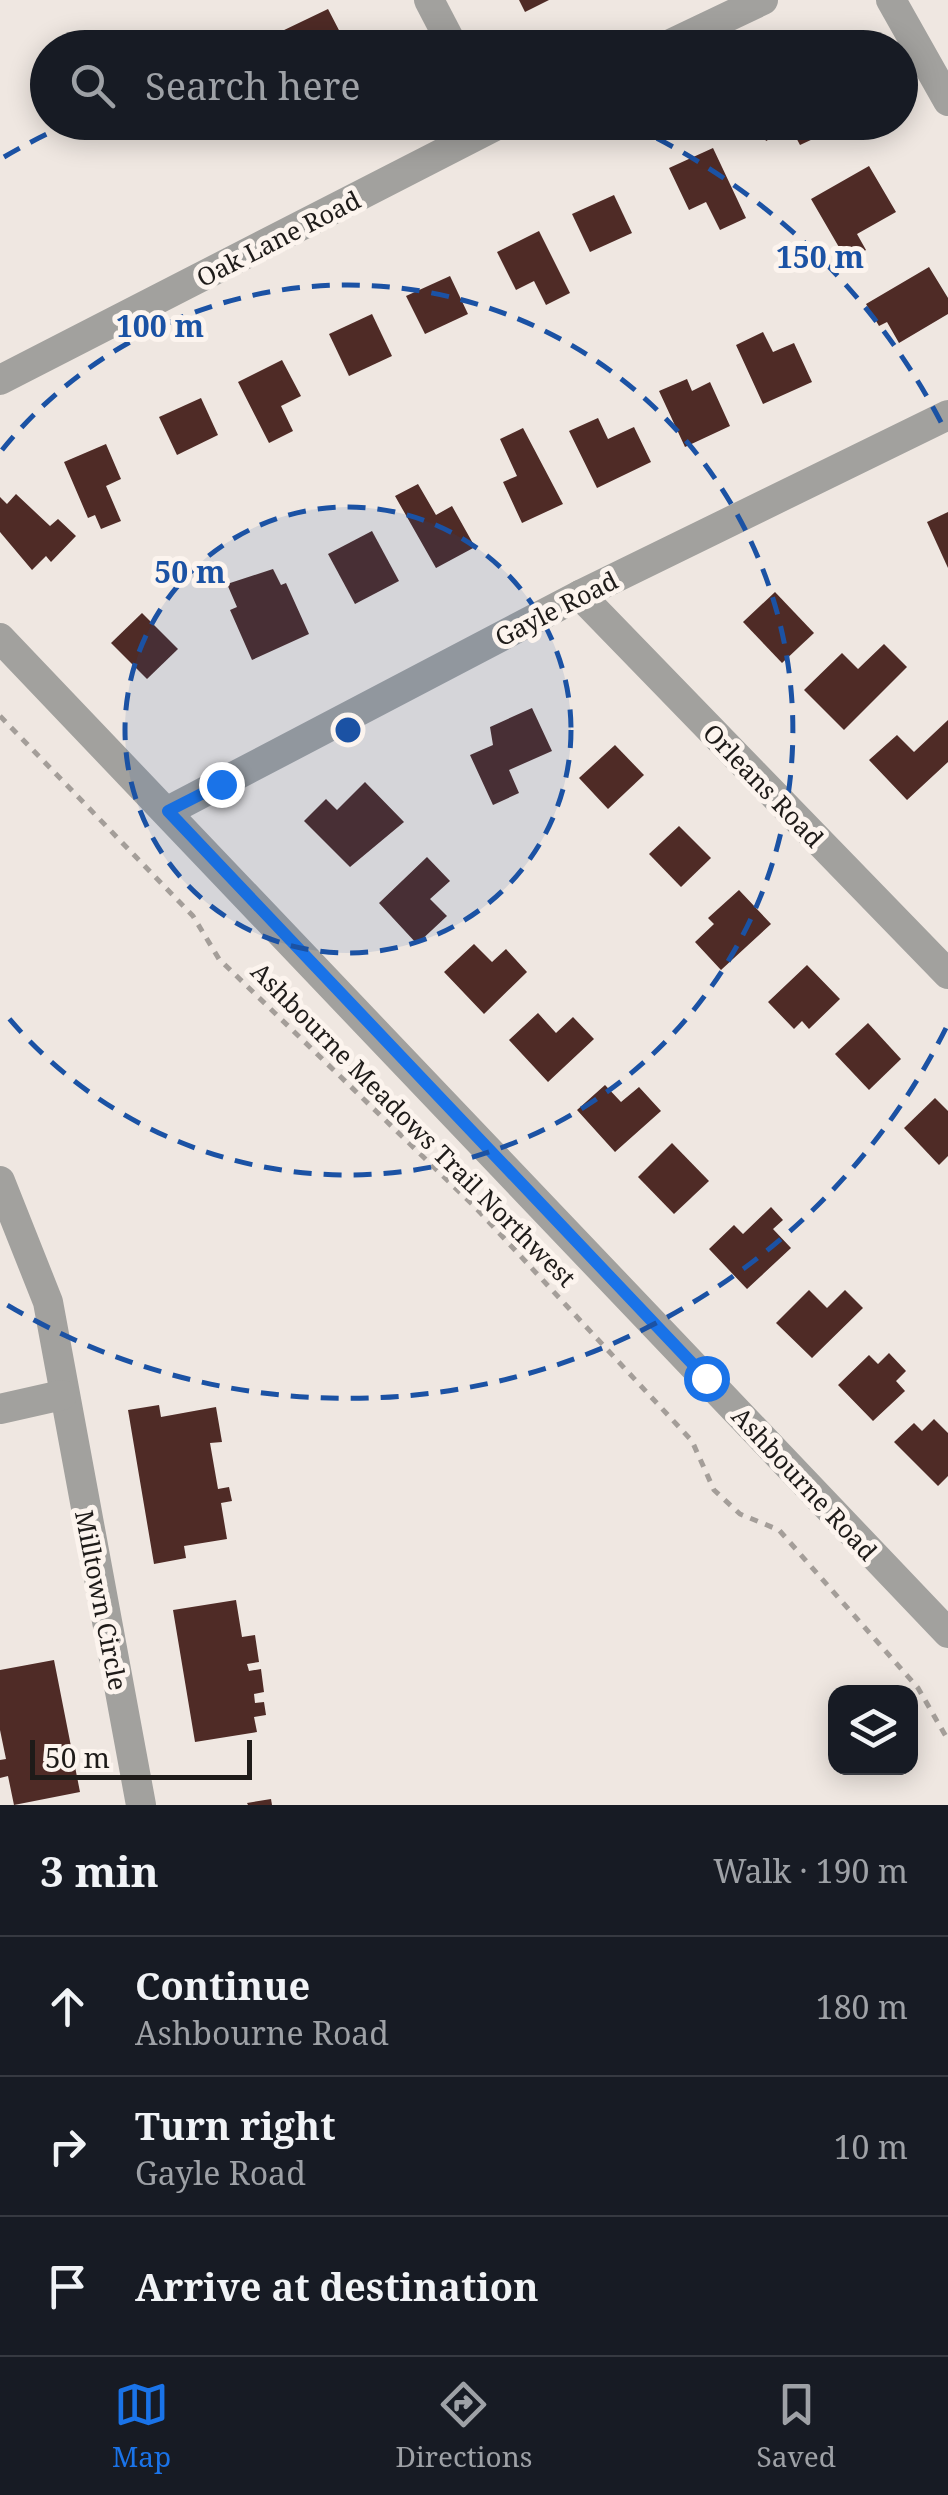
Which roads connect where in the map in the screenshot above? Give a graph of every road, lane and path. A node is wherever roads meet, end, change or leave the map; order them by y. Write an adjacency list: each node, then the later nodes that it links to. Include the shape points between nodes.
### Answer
1 (430, 0): 4 (street)
2 (762, 0): 5 (street)
3 (892, 0): 6 (street)
4 (445, 30)
5 (700, 30)
6 (909, 30)
7 (918, 47): 8 (street)
8 (948, 101)
9 (465, 140): 10 (street, Oak Lane Road)
10 (0, 380)
11 (948, 414): 12 (street, Gayle Road)
12 (580, 595): 15 (street, Gayle Road); 16 (street, Orleans Road)
13 (0, 638): 15 (street, Ashbourne Road)
14 (0, 716): 21 (path, Ashbourne Meadows Trail Northwest, via 193,916 219,959 475,1207 692,1441 714,1490 740,1514 779,1530 918,1688)
15 (168, 811): 20 (street, Ashbourne Road)
16 (948, 974)
17 (0, 1181): 18 (street, Milltown Circle, via 48,1302)
18 (62, 1395): 19 (street); 22 (street, Milltown Circle)
19 (0, 1410)
20 (948, 1634)
21 (948, 1740)
22 (141, 1805)

